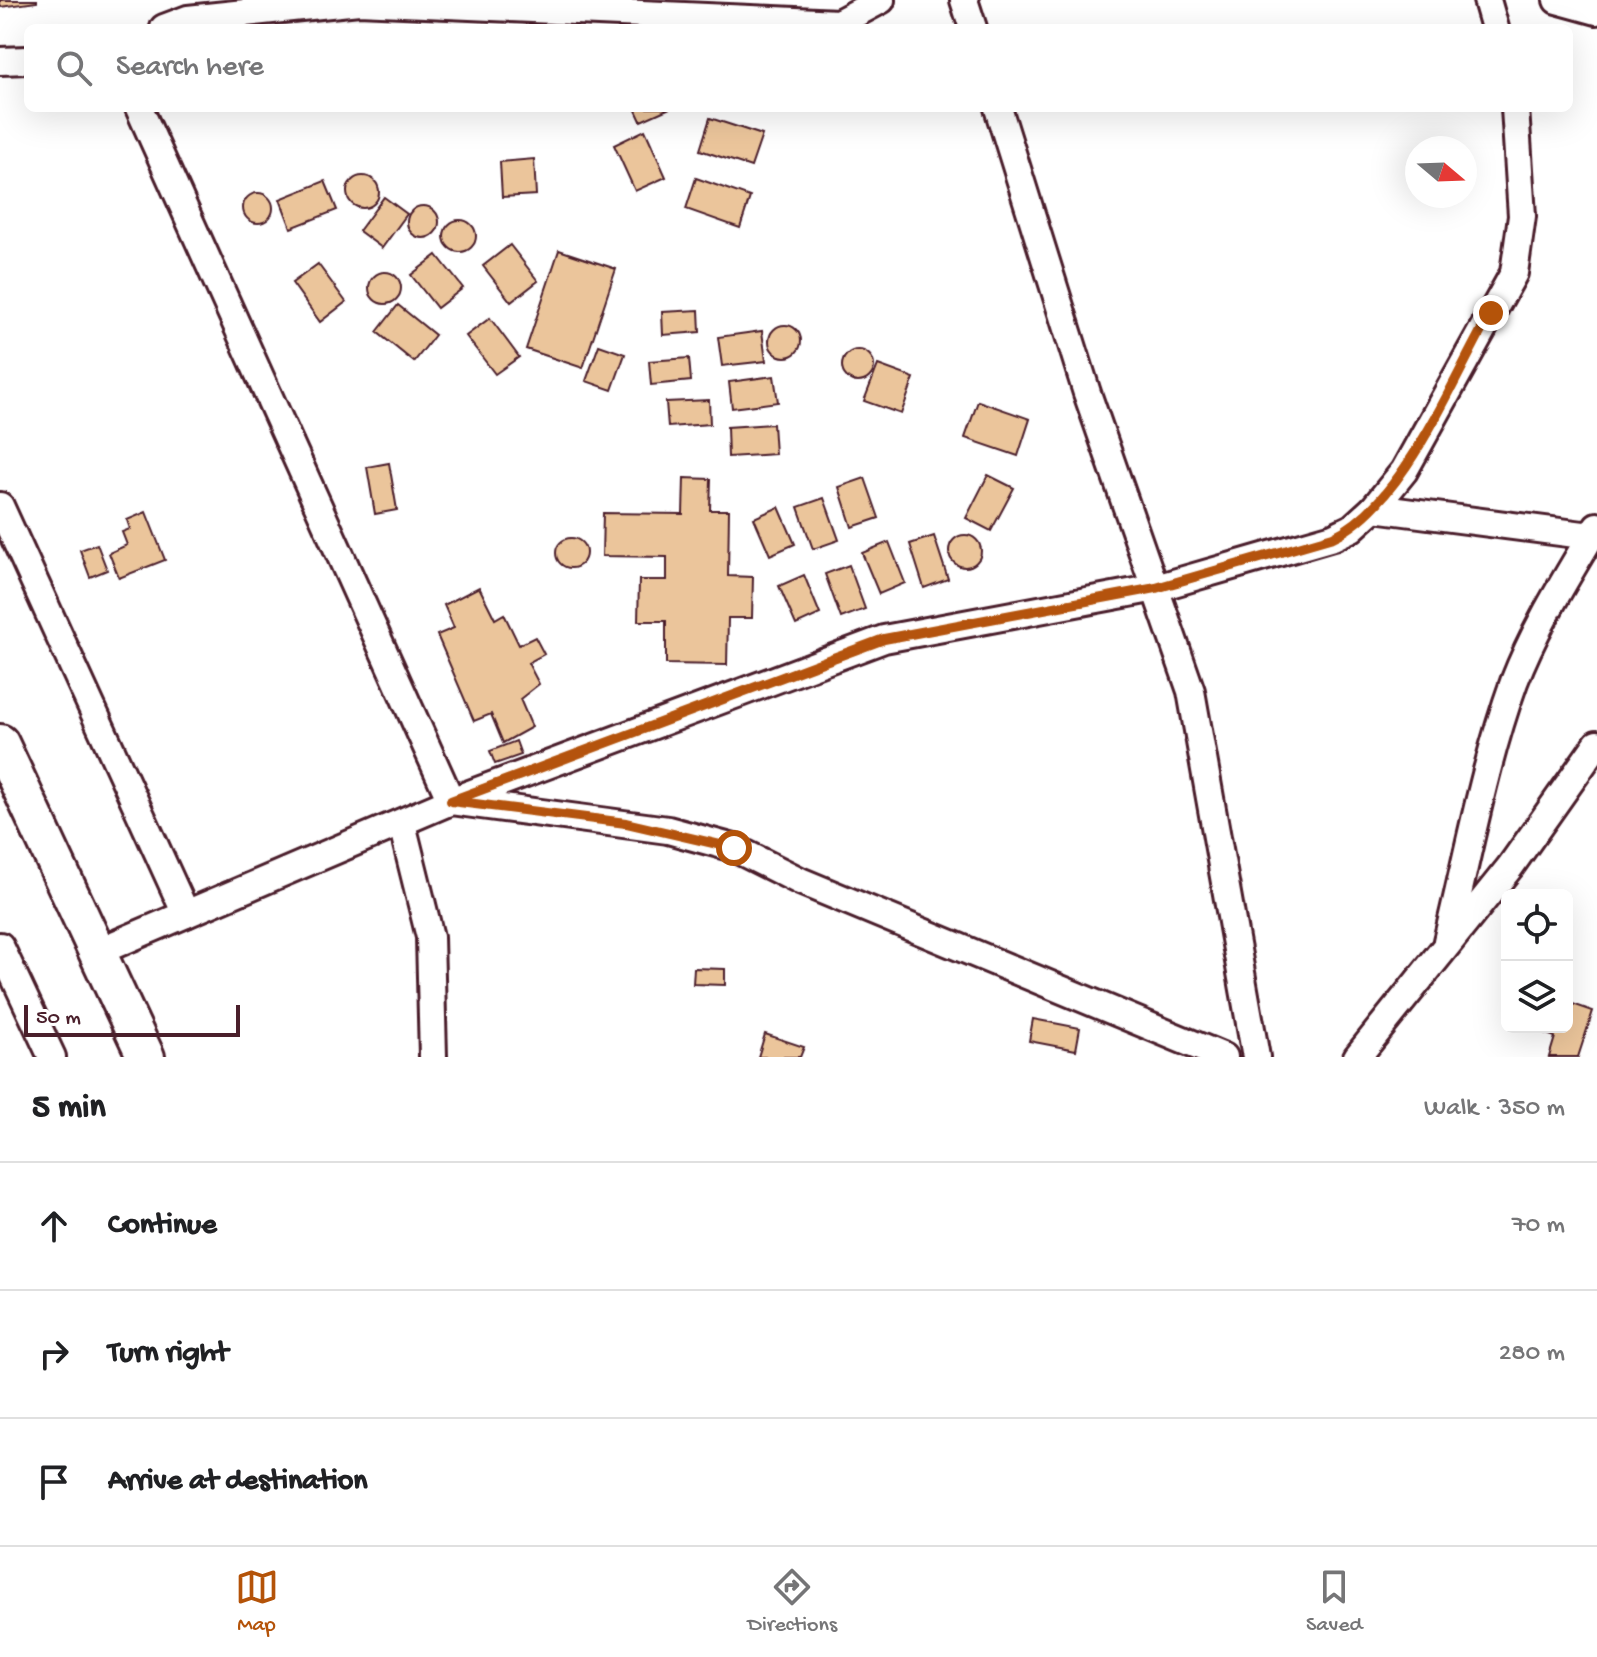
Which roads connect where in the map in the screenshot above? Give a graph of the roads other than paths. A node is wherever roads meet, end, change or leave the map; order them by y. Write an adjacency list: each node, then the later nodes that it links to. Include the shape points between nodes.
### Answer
1 (881, 0): 6 (street)
2 (964, 0): 8 (street)
3 (1487, 0): 9 (street)
4 (1557, 0): 5 (street)
5 (1597, 11)
6 (839, 12): 7 (street, via 359,1)
7 (180, 16)
8 (972, 24)
9 (1494, 24)
10 (24, 60): 11 (street)
11 (0, 61)
12 (141, 112): 21 (street)
13 (999, 112): 18 (street, via 1087,393)
14 (1515, 112): 16 (street, via 1522,216 1514,273 1404,471)
15 (0, 506): 23 (street)
16 (1374, 508): 17 (street); 18 (street, via 1333,537)
17 (1594, 531): 24 (street, via 1552,601 1499,725)
18 (1156, 588): 21 (street, via 884,639); 31 (street, via 1191,691)
19 (0, 743): 25 (main road)
20 (1597, 744): 24 (street, via 1510,867)
21 (451, 801): 22 (street); 30 (street, via 654,827 734,848 800,881)
22 (402, 824): 23 (street); 29 (street, via 430,937)
23 (186, 914): 25 (street)
24 (1447, 941): 32 (street)
25 (97, 952): 28 (main road)
26 (3, 966): 27 (street)
27 (52, 1057)
28 (146, 1057)
29 (433, 1057)
30 (1224, 1057)
31 (1256, 1057)
32 (1357, 1057)

